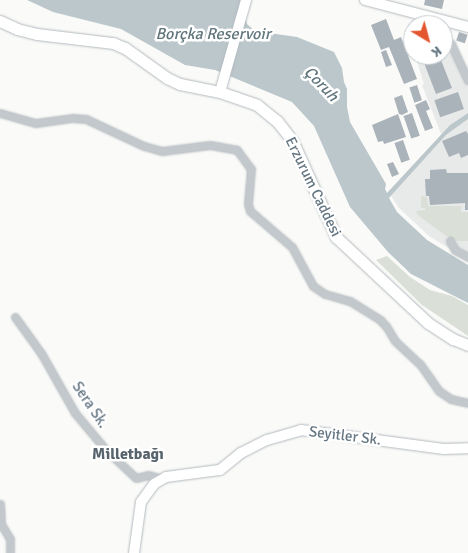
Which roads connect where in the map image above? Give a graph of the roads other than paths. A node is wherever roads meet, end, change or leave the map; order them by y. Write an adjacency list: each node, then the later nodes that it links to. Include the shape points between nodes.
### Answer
1 (246, 0): 9 (street)
2 (365, 0): 3 (street)
3 (410, 15)
4 (0, 21): 9 (main road, Erzurum Caddesi, via 37,34 113,43 173,81)
5 (453, 25): 6 (street)
6 (468, 27)
7 (453, 48): 8 (street)
8 (468, 80)
9 (220, 92): 14 (main road, Erzurum Caddesi, via 248,100 277,121 297,148 336,237 428,323)
10 (0, 113): 15 (street, via 36,123 86,119 162,151 210,145 237,150 251,169 250,211 292,247 313,286 325,294 350,301 380,320 443,394)
11 (450, 241): 12 (street, via 455,250)
12 (468, 257)
13 (15, 318): 17 (street, Sera Sk., via 41,353 75,413 105,449 136,478 148,475)
14 (468, 345)
15 (468, 404)
16 (468, 448): 17 (street, Seyitler Sk., via 444,449 301,430 267,440 241,453 220,470)
17 (163, 479): 20 (street, via 147,491 141,502)
18 (0, 504): 19 (street, via 1,524 10,539)
19 (10, 553)
20 (134, 553)

